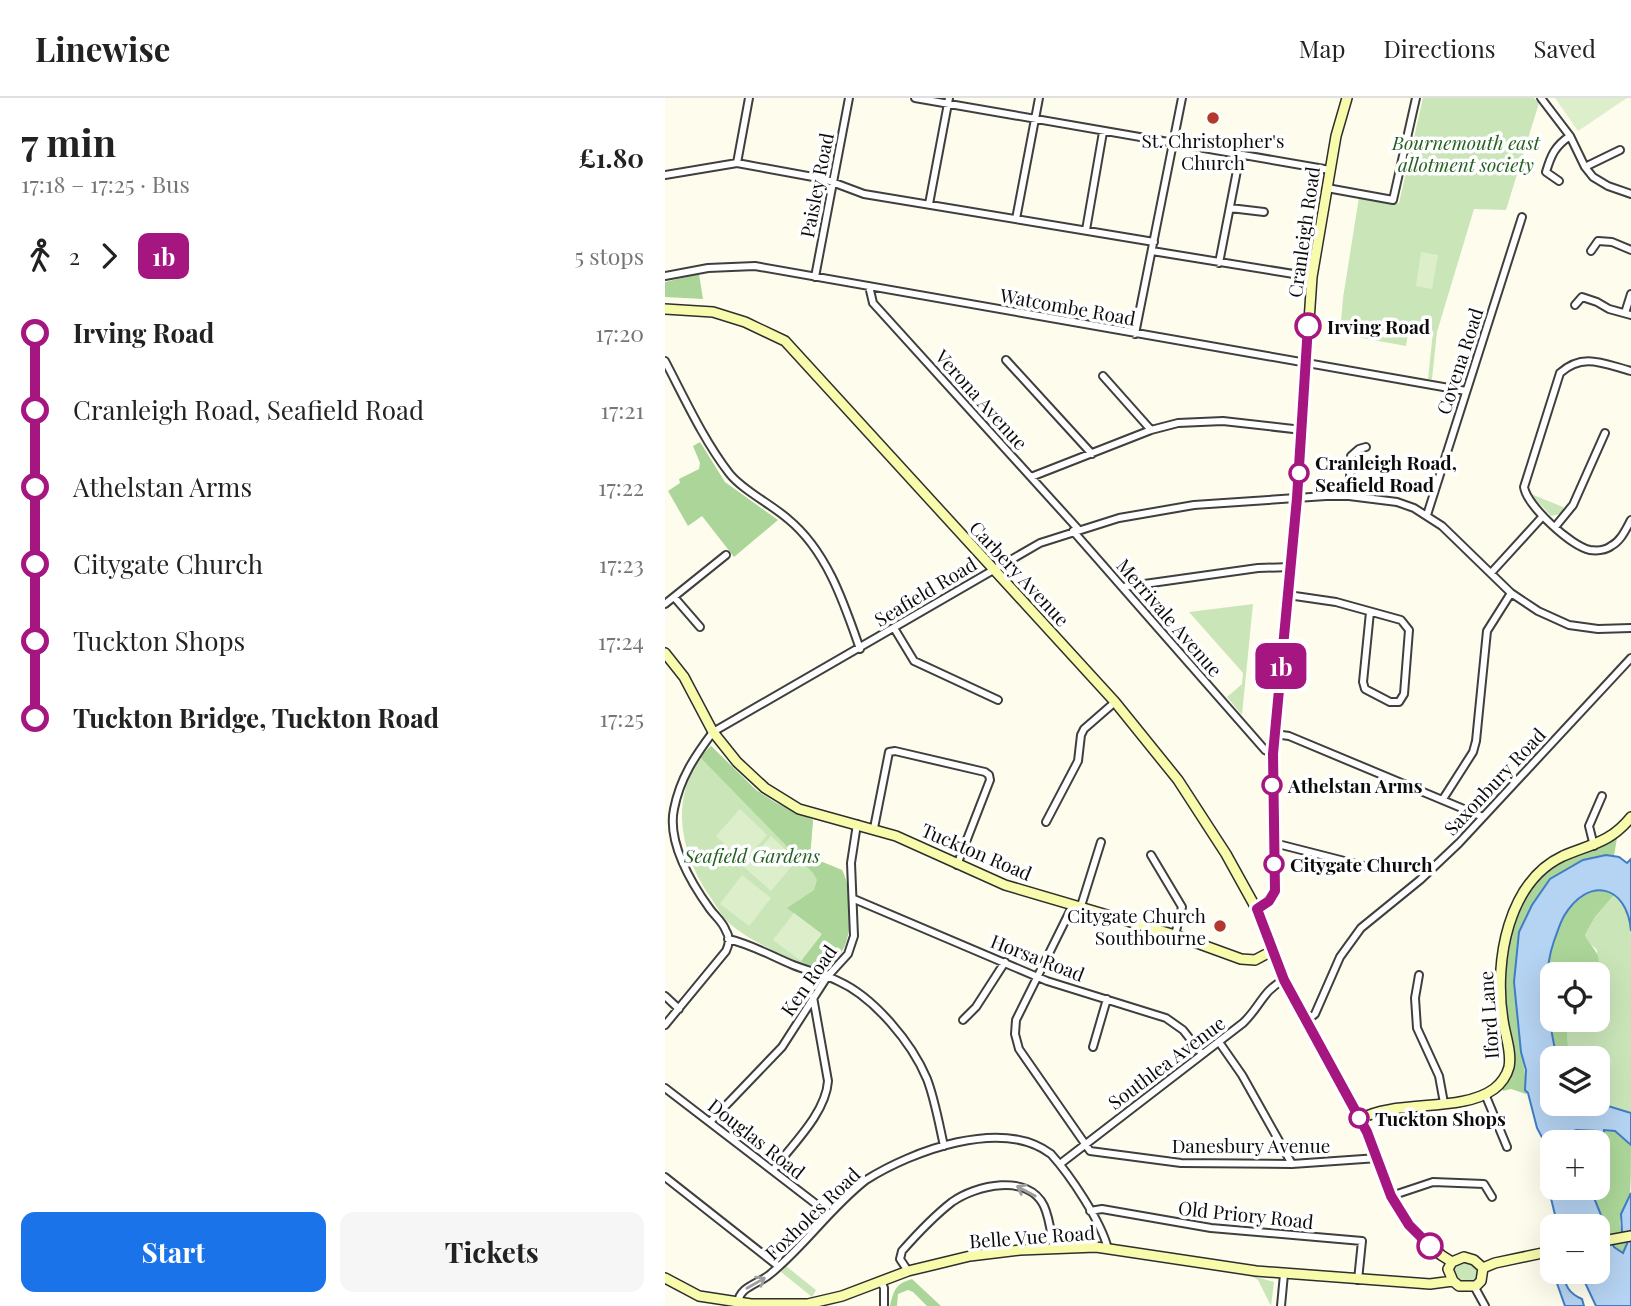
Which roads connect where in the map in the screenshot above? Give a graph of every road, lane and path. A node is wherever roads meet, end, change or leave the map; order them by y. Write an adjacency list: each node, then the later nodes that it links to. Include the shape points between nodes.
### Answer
1 (749, 98): 16 (street)
2 (849, 98): 20 (street, Paisley Road)
3 (915, 98): 9 (street)
4 (1039, 98): 10 (street)
5 (1182, 98): 13 (street)
6 (1347, 98): 18 (street, Cranleigh Road)
7 (1416, 98): 22 (street, via 1393,200)
8 (1541, 98): 12 (street)
9 (948, 101): 10 (street); 24 (street)
10 (1035, 120): 11 (street); 28 (street)
11 (1103, 132): 13 (street); 29 (street)
12 (1570, 136): 17 (street); 21 (street, via 1551,153 1544,175)
13 (1172, 144): 15 (street); 30 (street)
14 (1620, 150): 17 (street)
15 (1240, 155): 18 (street); 25 (street)
16 (737, 163): 19 (street); 20 (street)
17 (1585, 167): 23 (street, via 1608,186)
18 (1330, 170): 22 (street, Cranleigh Road)
19 (665, 175)
20 (833, 181): 24 (street, via 864,194); 36 (street, Paisley Road)
21 (1559, 181)
22 (1327, 188): 37 (street, Cranleigh Road)
23 (1631, 194)
24 (929, 204): 28 (street)
25 (1230, 208): 26 (street); 34 (street)
26 (1264, 212)
27 (1521, 217): 49 (street, Covena Road)
28 (1016, 219): 29 (street)
29 (1086, 230): 30 (street)
30 (1154, 242): 32 (street)
31 (1631, 250): 33 (street, via 1597,237)
32 (1152, 251): 34 (street); 43 (street)
33 (1591, 251)
34 (1219, 262): 37 (street)
35 (665, 276): 36 (street, Watcombe Road, via 735,265)
36 (815, 277): 38 (street, Watcombe Road)
37 (1312, 277): 46 (street, Cranleigh Road)
38 (869, 286): 43 (street, Watcombe Road); 55 (street, Verona Avenue, via 873,303)
39 (1631, 295): 42 (street)
40 (1575, 305): 42 (street, via 1579,295)
41 (665, 309): 65 (street, Carbery Avenue, via 713,312 785,341)
42 (1628, 314)
43 (1135, 334): 46 (street, Watcombe Road)
44 (1006, 360): 54 (street)
45 (665, 361): 76 (street, via 730,475 805,533 836,587)
46 (1306, 362): 49 (street, Watcombe Road); 51 (street, Cranleigh Road)
47 (1631, 371): 59 (street, via 1583,360 1560,373 1524,487 1528,500)
48 (1103, 376): 50 (street)
49 (1466, 391): 58 (street, Covena Road)
50 (1151, 430): 51 (street, via 1201,420); 54 (street)
51 (1302, 430): 57 (street, Cranleigh Road)
52 (1605, 432): 61 (street, via 1573,505)
53 (1366, 447): 56 (street, via 1351,456)
54 (1092, 454): 55 (street)
55 (1031, 477): 62 (street, Verona Avenue)
56 (1349, 496): 57 (street, Seafield Road); 58 (street, Seafield Road, via 1397,502)
57 (1297, 498): 62 (street, Seafield Road, via 1194,505); 64 (street, Cranleigh Road)
58 (1427, 515): 66 (street, Seafield Road)
59 (1543, 516): 61 (street); 66 (street)
60 (1631, 520): 61 (street, via 1618,541 1602,550 1578,545)
61 (1555, 527)
62 (1076, 530): 65 (street, Seafield Road); 67 (street, Merrivale Avenue)
63 (726, 555): 70 (street)
64 (1291, 566): 67 (street); 69 (street, Cranleigh Road)
65 (992, 569): 74 (street, Seafield Road); 80 (street, Carbery Avenue)
66 (1491, 573): 68 (street, Seafield Road)
67 (1123, 587): 83 (street, Merrivale Avenue)
68 (1511, 593): 75 (street, Seafield Road, via 1569,625); 85 (street, via 1487,631 1473,752)
69 (1288, 595): 72 (street); 82 (street, Cranleigh Road)
70 (674, 597): 71 (street); 73 (street)
71 (665, 604)
72 (1370, 612): 72 (street, via 1401,620 1409,630 1404,694 1399,702 1365,689)
73 (700, 627)
74 (894, 628): 76 (street, Seafield Road); 79 (street, via 913,661)
75 (1631, 628)
76 (860, 649): 81 (street, Seafield Road)
77 (666, 657): 81 (street, Tuckton Road, via 684,677)
78 (1631, 658): 86 (street, Saxonbury Road)
79 (998, 700)
80 (1115, 702): 88 (street, via 1081,734 1078,761); 99 (street, Carbery Avenue, via 1189,796)
81 (713, 732): 89 (street, Tuckton Road, via 737,762 781,799 815,814); 101 (street, Seafield Road, via 691,761 673,812 684,866)
82 (1275, 734): 83 (street, Cranleigh Road); 85 (street)
83 (1273, 754): 92 (street, Cranleigh Road)
84 (1602, 796): 93 (street, via 1590,826)
85 (1443, 799): 86 (street)
86 (1483, 817): 113 (street, Saxonbury Road, via 1422,878 1361,928 1340,957 1315,1014)
87 (1631, 817): 93 (street, Iford Lane, via 1610,838)
88 (1046, 822)
89 (857, 824): 90 (street, Tuckton Road); 97 (street, Ken Road, via 851,863)
90 (874, 828): 95 (street, Tuckton Road); 95 (street, via 890,752 985,772 990,780)
91 (1101, 842): 98 (street)
92 (1274, 843): 96 (street); 99 (street, Cranleigh Road, via 1275,891)
93 (1594, 846): 119 (street, Iford Lane, via 1543,868 1516,906 1504,946 1501,978 1510,1066 1496,1088)
94 (1151, 855): 100 (street, via 1182,906)
95 (957, 864): 98 (street, Tuckton Road, via 1005,885)
96 (1364, 866)
97 (854, 899): 103 (street, Horsa Road); 105 (street, Ken Road, via 854,936 848,954)
98 (1077, 905): 100 (street, Tuckton Road); 106 (street)
99 (1257, 909): 102 (street, Carbery Avenue)
100 (1175, 935): 102 (street, Tuckton Road, via 1247,961)
101 (728, 939): 105 (street); 111 (street, via 726,951)
102 (1272, 951): 107 (street)
103 (1005, 962): 106 (street, Horsa Road); 112 (street, via 977,1007)
104 (1419, 975): 120 (street, via 1417,1028 1439,1076)
105 (827, 977): 109 (street, Ken Road); 124 (street, via 866,1000 907,1044 931,1091)
106 (1038, 977): 110 (street, Horsa Road); 123 (street, via 1016,1020 1016,1041)
107 (1284, 980): 113 (street); 115 (street, Southlea Avenue, via 1270,987 1258,1008)
108 (665, 996): 111 (street)
109 (813, 997): 122 (street, Ken Road, via 782,1047); 129 (street, via 827,1093)
110 (1107, 999): 116 (street); 117 (street, Horsa Road, via 1175,1023)
111 (679, 1009): 114 (street)
112 (963, 1020)
113 (1305, 1022): 121 (street)
114 (665, 1025)
115 (1219, 1042): 117 (street, Southlea Avenue); 128 (street, via 1243,1074)
116 (1093, 1048)
117 (1202, 1054): 123 (street, Southlea Avenue)
118 (665, 1088): 122 (street, Douglas Road)
119 (1485, 1094): 120 (street); 125 (street)
120 (1444, 1103): 121 (street)
121 (1360, 1119): 126 (street)
122 (710, 1122): 129 (street, Douglas Road)
123 (1085, 1144): 127 (street, Southlea Avenue); 128 (street, Danesbury Avenue, via 1090,1151 1181,1163)
124 (944, 1146): 127 (street, Foxholes Road, via 981,1138 1019,1138 1041,1147); 134 (street, Foxholes Road, via 875,1174)
125 (1507, 1147)
126 (1379, 1158): 128 (street, Danesbury Avenue); 131 (street)
127 (1060, 1164): 133 (street, Foxholes Road)
128 (1292, 1164)
129 (773, 1170): 134 (street, Douglas Road)
130 (665, 1177): 141 (street)
131 (1391, 1196): 132 (street, via 1433,1182 1484,1184); 140 (street, via 1417,1235)
132 (1492, 1197)
133 (1090, 1211): 137 (street, Foxholes Road); 145 (street, Old Priory Road, via 1102,1209 1211,1228 1362,1241)
134 (829, 1214): 141 (street, Foxholes Road)
135 (1631, 1236): 136 (street)
136 (1610, 1240)
137 (1108, 1248): 138 (street, Belle Vue Road); 144 (street, Belle Vue Road)
138 (1053, 1249): 143 (street, Belle Vue Road, via 970,1256); 143 (street, one-way to 143, via 1040,1200 1019,1186 996,1186 965,1194 946,1208 902,1251 900,1259)
139 (1540, 1254): 142 (street)
140 (1452, 1262): 142 (street, via 1464,1257); 147 (street, via 1448,1269)
141 (778, 1266): 151 (street, Foxholes Road, one-way to 141, via 744,1290)
142 (1483, 1268): 149 (street, via 1481,1281)
143 (908, 1271): 146 (street, Belle Vue Road)
144 (1284, 1274): 145 (street, Belle Vue Road); 153 (street)
145 (1358, 1280): 147 (street, Belle Vue Road)
146 (881, 1281): 151 (street, Belle Vue Road, via 808,1304); 152 (street)
147 (1453, 1281): 149 (street)
148 (668, 1283): 150 (street, Belle Vue Road)
149 (1474, 1286): 154 (street)
150 (699, 1301): 151 (street, Belle Vue Road)
151 (738, 1303)
152 (884, 1306)
153 (1281, 1306)
154 (1485, 1306)

